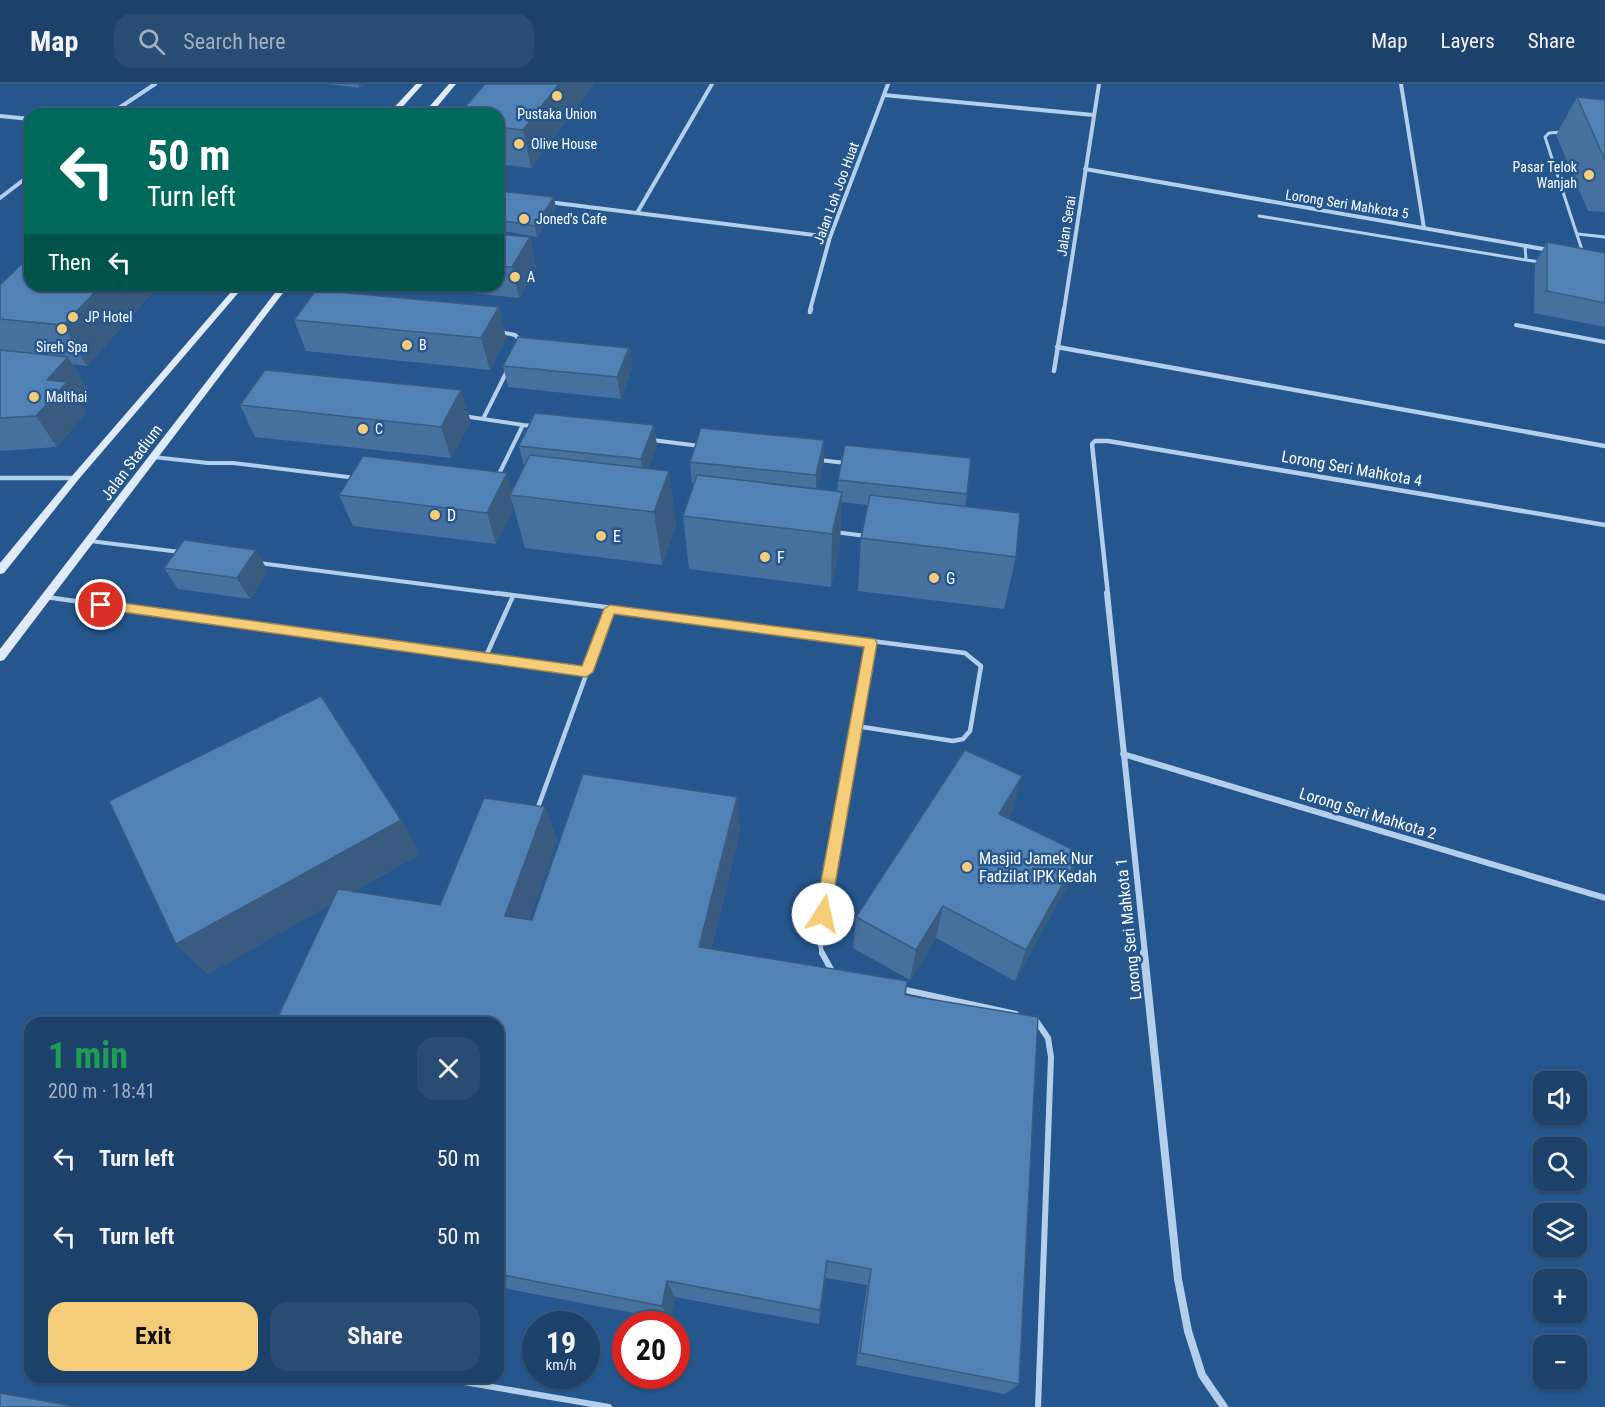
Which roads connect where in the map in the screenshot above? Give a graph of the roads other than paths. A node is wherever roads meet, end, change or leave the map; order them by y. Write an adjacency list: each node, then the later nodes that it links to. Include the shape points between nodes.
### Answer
1 (155, 84): 9 (street)
2 (420, 84): 10 (main road)
3 (453, 84): 11 (main road)
4 (712, 84): 20 (street)
5 (888, 84): 8 (street, Jalan Loh Joo Huat)
6 (1099, 84): 12 (street, Jalan Serai)
7 (1401, 84): 22 (street)
8 (884, 95): 12 (street); 24 (street, Jalan Loh Joo Huat)
9 (119, 108)
10 (398, 108)
11 (432, 108)
12 (1093, 115): 16 (street, Jalan Serai)
13 (0, 116): 14 (street)
14 (24, 118)
15 (1571, 133): 23 (lane, via 1553,132 1545,137)
16 (1086, 170): 22 (street, Lorong Seri Mahkota 5); 39 (street, Jalan Serai)
17 (24, 180): 18 (street)
18 (0, 198)
19 (544, 202): 20 (street)
20 (637, 213): 24 (street)
21 (1259, 216): 30 (lane)
22 (1424, 228): 26 (street, Lorong Seri Mahkota 5)
23 (1578, 234): 25 (lane); 29 (lane)
24 (830, 237): 34 (street, Jalan Loh Joo Huat)
25 (1605, 237)
26 (1525, 246): 27 (street, Lorong Seri Mahkota 5); 30 (lane)
27 (1560, 252)
28 (1572, 254): 29 (street)
29 (1583, 256)
30 (1526, 260): 31 (lane)
31 (1549, 264)
32 (236, 291): 54 (main road, Jalan Stadium)
33 (280, 291): 50 (main road, Jalan Stadium)
34 (810, 312)
35 (1516, 326): 37 (lane)
36 (498, 332): 38 (lane, via 519,337)
37 (1605, 342)
38 (520, 345)
39 (1057, 347): 41 (street, Jalan Serai); 49 (street)
40 (510, 366): 43 (lane)
41 (1054, 371)
42 (459, 416): 43 (lane)
43 (483, 419): 44 (lane)
44 (523, 425): 45 (lane); 56 (lane)
45 (535, 426)
46 (642, 439): 48 (lane)
47 (1095, 441): 57 (street, Lorong Seri Mahkota 4); 72 (street, Lorong Seri Mahkota 1, via 1091,448)
48 (701, 446)
49 (1605, 447)
50 (153, 457): 55 (lane); 60 (main road, Jalan Stadium)
51 (808, 458): 52 (lane)
52 (855, 464)
53 (0, 478): 54 (street)
54 (75, 478): 63 (main road, Jalan Stadium)
55 (361, 478)
56 (494, 484)
57 (1605, 525)
58 (832, 532): 59 (lane)
59 (867, 536)
60 (90, 540): 61 (lane); 65 (main road, Jalan Stadium)
61 (183, 553)
62 (254, 562): 64 (lane)
63 (0, 570)
64 (513, 596): 66 (lane); 68 (lane)
65 (45, 597): 68 (lane); 69 (main road, Jalan Stadium)
66 (610, 609): 67 (lane); 70 (lane)
67 (871, 643): 71 (lane); 71 (lane, via 965,653 975,658 981,666 970,731 963,739 953,741)
68 (486, 656): 70 (lane)
69 (0, 657)
70 (586, 672): 73 (lane)
71 (856, 726): 75 (lane, via 819,937 823,957 831,970)
72 (1123, 754): 74 (street, Lorong Seri Mahkota 2); 80 (street, Lorong Seri Mahkota 1, via 1178,1279 1202,1375)
73 (534, 816)
74 (1605, 898)
75 (840, 974)
76 (895, 988): 79 (lane, via 1035,1018 1048,1038 1051,1057)
77 (470, 1383): 78 (lane)
78 (609, 1407)
79 (1038, 1407)
80 (1224, 1407)

